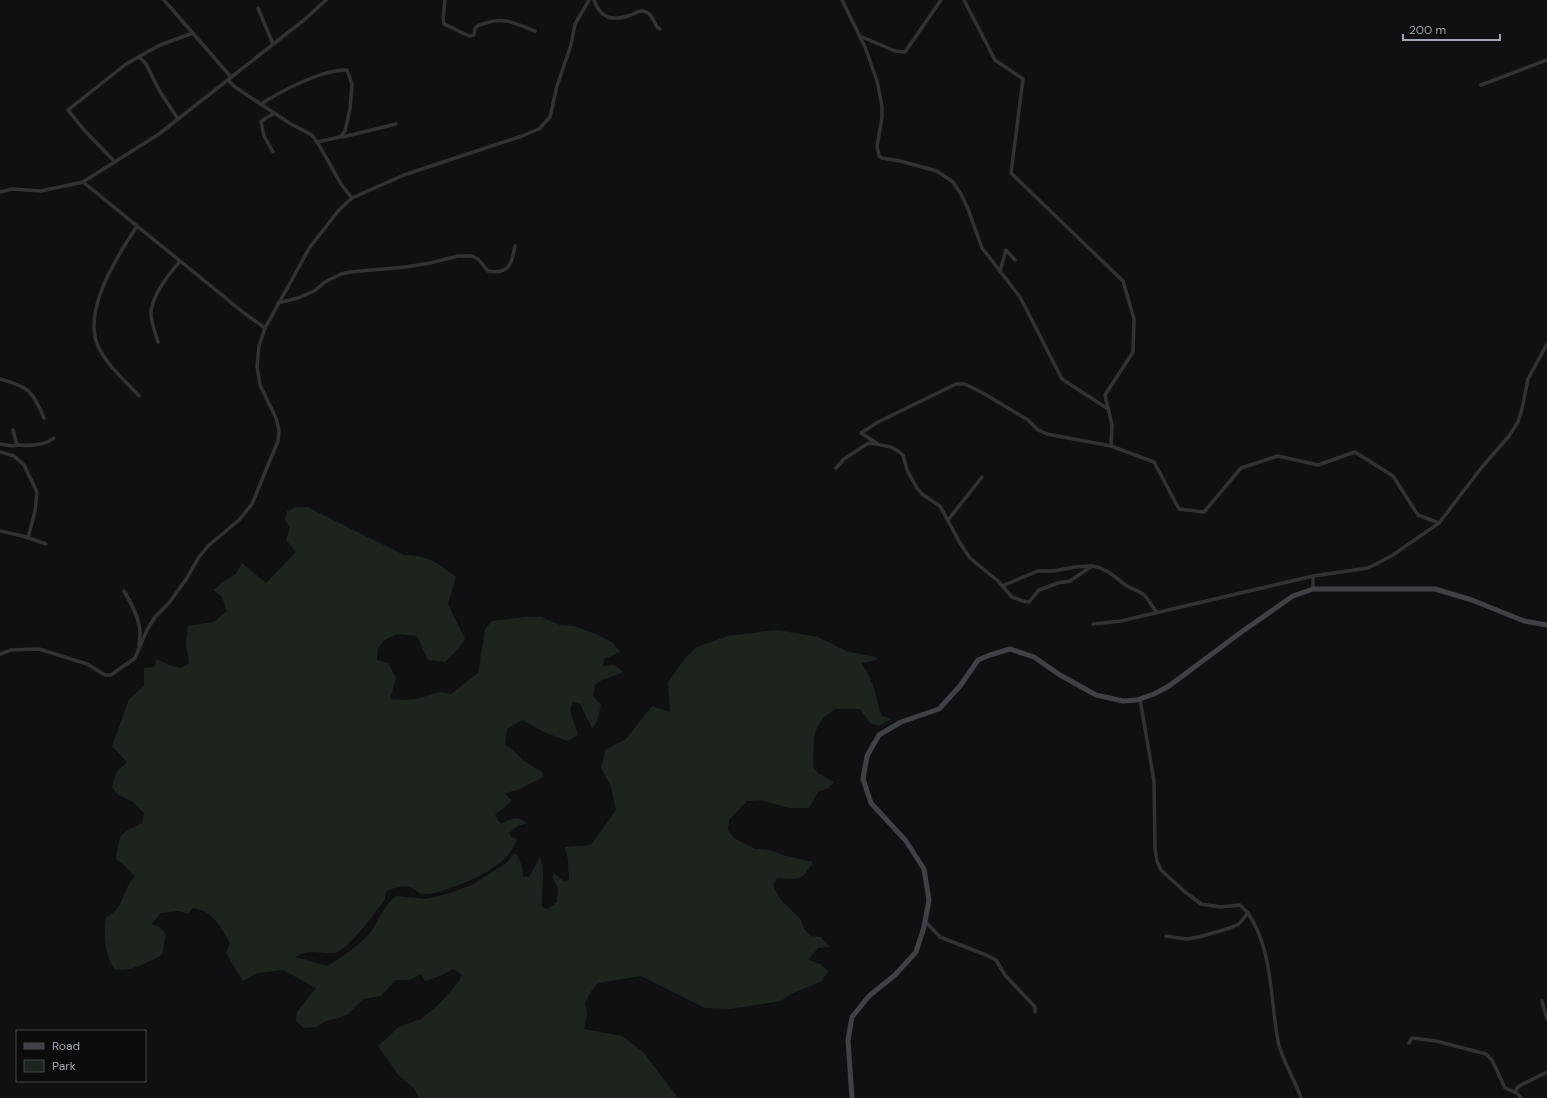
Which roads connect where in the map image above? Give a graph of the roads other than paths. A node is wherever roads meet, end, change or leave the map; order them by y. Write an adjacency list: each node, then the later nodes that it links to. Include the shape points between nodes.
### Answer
1 (164, 0): 12 (street)
2 (326, 0): 14 (street)
3 (445, 0): 11 (street, via 444,24 469,36 474,36 478,24 499,19)
4 (589, 0): 29 (street, via 575,24 550,117 539,129 404,175)
5 (594, 0): 10 (street, via 598,11 605,17 612,19 646,11)
6 (842, 0): 13 (street)
7 (940, 0): 13 (street, via 905,52 895,51)
8 (964, 0): 41 (street, via 995,60 1023,79 1011,173 1123,281 1134,319 1133,352 1105,395)
9 (258, 8): 14 (street)
10 (660, 29)
11 (535, 32)
12 (193, 33): 15 (street, via 160,45); 17 (street)
13 (860, 36): 34 (street, via 872,66 882,106 877,146 879,156 937,171 953,182 964,202 982,248)
14 (274, 44): 17 (street)
15 (139, 57): 21 (street, via 146,64); 26 (street, via 126,64 68,110)
16 (1547, 60): 18 (street)
17 (229, 78): 19 (street, via 235,87); 21 (street)
18 (1481, 85)
19 (261, 104): 20 (street); 23 (street, via 321,75 347,70 352,81 352,95 346,126)
20 (275, 113): 24 (street, via 312,135); 25 (street, via 261,122 264,136)
21 (178, 119): 26 (street)
22 (396, 124): 23 (street)
23 (340, 137): 24 (street)
24 (318, 142): 29 (street, via 341,184)
25 (273, 152)
26 (115, 162): 27 (street)
27 (83, 182): 28 (street, via 41,192 12,189); 30 (street)
28 (0, 192)
29 (352, 198): 35 (street, via 339,210 310,247)
30 (138, 226): 33 (street); 40 (street, via 110,271 96,307 94,328 98,346 107,361)
31 (515, 246): 35 (street, via 512,262 497,273 488,271 472,256 458,256 430,264 342,274 314,291)
32 (1015, 260): 34 (street, via 1006,250)
33 (180, 261): 36 (street); 37 (street, via 162,286 152,309 151,315)
34 (1000, 271): 41 (street, via 1020,297 1062,379)
35 (278, 303): 36 (street)
36 (265, 328): 67 (street, via 259,346 257,366 260,385 276,418 278,441 252,504 240,520 208,546 188,578)
37 (158, 342)
38 (1547, 344): 53 (street, via 1528,379 1518,422)
39 (0, 379): 42 (street, via 29,390)
40 (139, 396)
41 (1108, 409): 48 (street, via 1112,425)
42 (44, 418)
43 (13, 430): 46 (street)
44 (54, 438): 46 (street, via 43,444)
45 (0, 444): 46 (street)
46 (17, 445)
47 (879, 445): 48 (street, via 861,433 956,384 965,384 1028,420 1038,430 1047,434); 50 (street, via 871,443 862,446); 52 (street, via 895,448 903,455 907,470 917,488 940,506)
48 (1111, 446): 53 (street, via 1154,462 1179,509 1204,512 1241,468 1278,456 1318,465 1355,452 1393,476 1418,516)
49 (0, 452): 55 (street, via 14,456 24,465 38,492)
50 (836, 468)
51 (982, 477): 52 (street)
52 (948, 520): 59 (street, via 970,558)
53 (1439, 523): 58 (street, via 1393,555 1368,568)
54 (0, 531): 55 (street)
55 (28, 538): 56 (street)
56 (46, 544)
57 (1092, 566): 60 (street, via 1038,571); 61 (street, via 1070,581 1039,590 1029,602 1014,598); 64 (street, via 1109,571 1139,591)
58 (1313, 576): 62 (street); 64 (street)
59 (998, 581): 60 (street); 61 (street)
60 (1009, 582): 61 (street)
61 (1002, 586)
62 (1313, 589): 66 (main road, via 1434,589 1472,600 1524,621); 71 (main road, via 1293,596 1169,686)
63 (124, 591): 68 (street, via 134,610)
64 (1157, 612): 65 (street, via 1121,621)
65 (1092, 624)
66 (1547, 625)
67 (147, 630): 68 (street); 69 (street)
68 (140, 632): 69 (street)
69 (139, 649): 70 (street, via 135,658 111,675 105,675 87,664 39,649 11,650)
70 (0, 654)
71 (1140, 699): 72 (street, via 1154,781 1155,849 1161,870 1201,904 1220,907 1240,905); 73 (main road, via 1123,701 1096,695 1034,657 1010,649 978,660 960,686 939,709 901,722 880,735 867,756 863,779 871,803 906,841 924,869 929,900)
72 (1248, 913): 74 (street, via 1235,926 1199,937 1186,939); 82 (street, via 1258,930 1268,966 1278,1041)
73 (925, 921): 76 (street, via 940,937 996,960 1005,975 1035,1007); 81 (main road, via 916,952 895,975 869,996 852,1017 848,1040)
74 (1166, 936)
75 (1542, 1001): 77 (street)
76 (1035, 1012)
77 (1547, 1019)
78 (1408, 1043): 80 (street, via 1412,1038 1436,1041 1486,1054 1492,1060 1505,1088)
79 (1547, 1072): 80 (street, via 1521,1085)
80 (1515, 1092): 83 (street)
81 (852, 1098)
82 (1300, 1098)
83 (1521, 1098)

